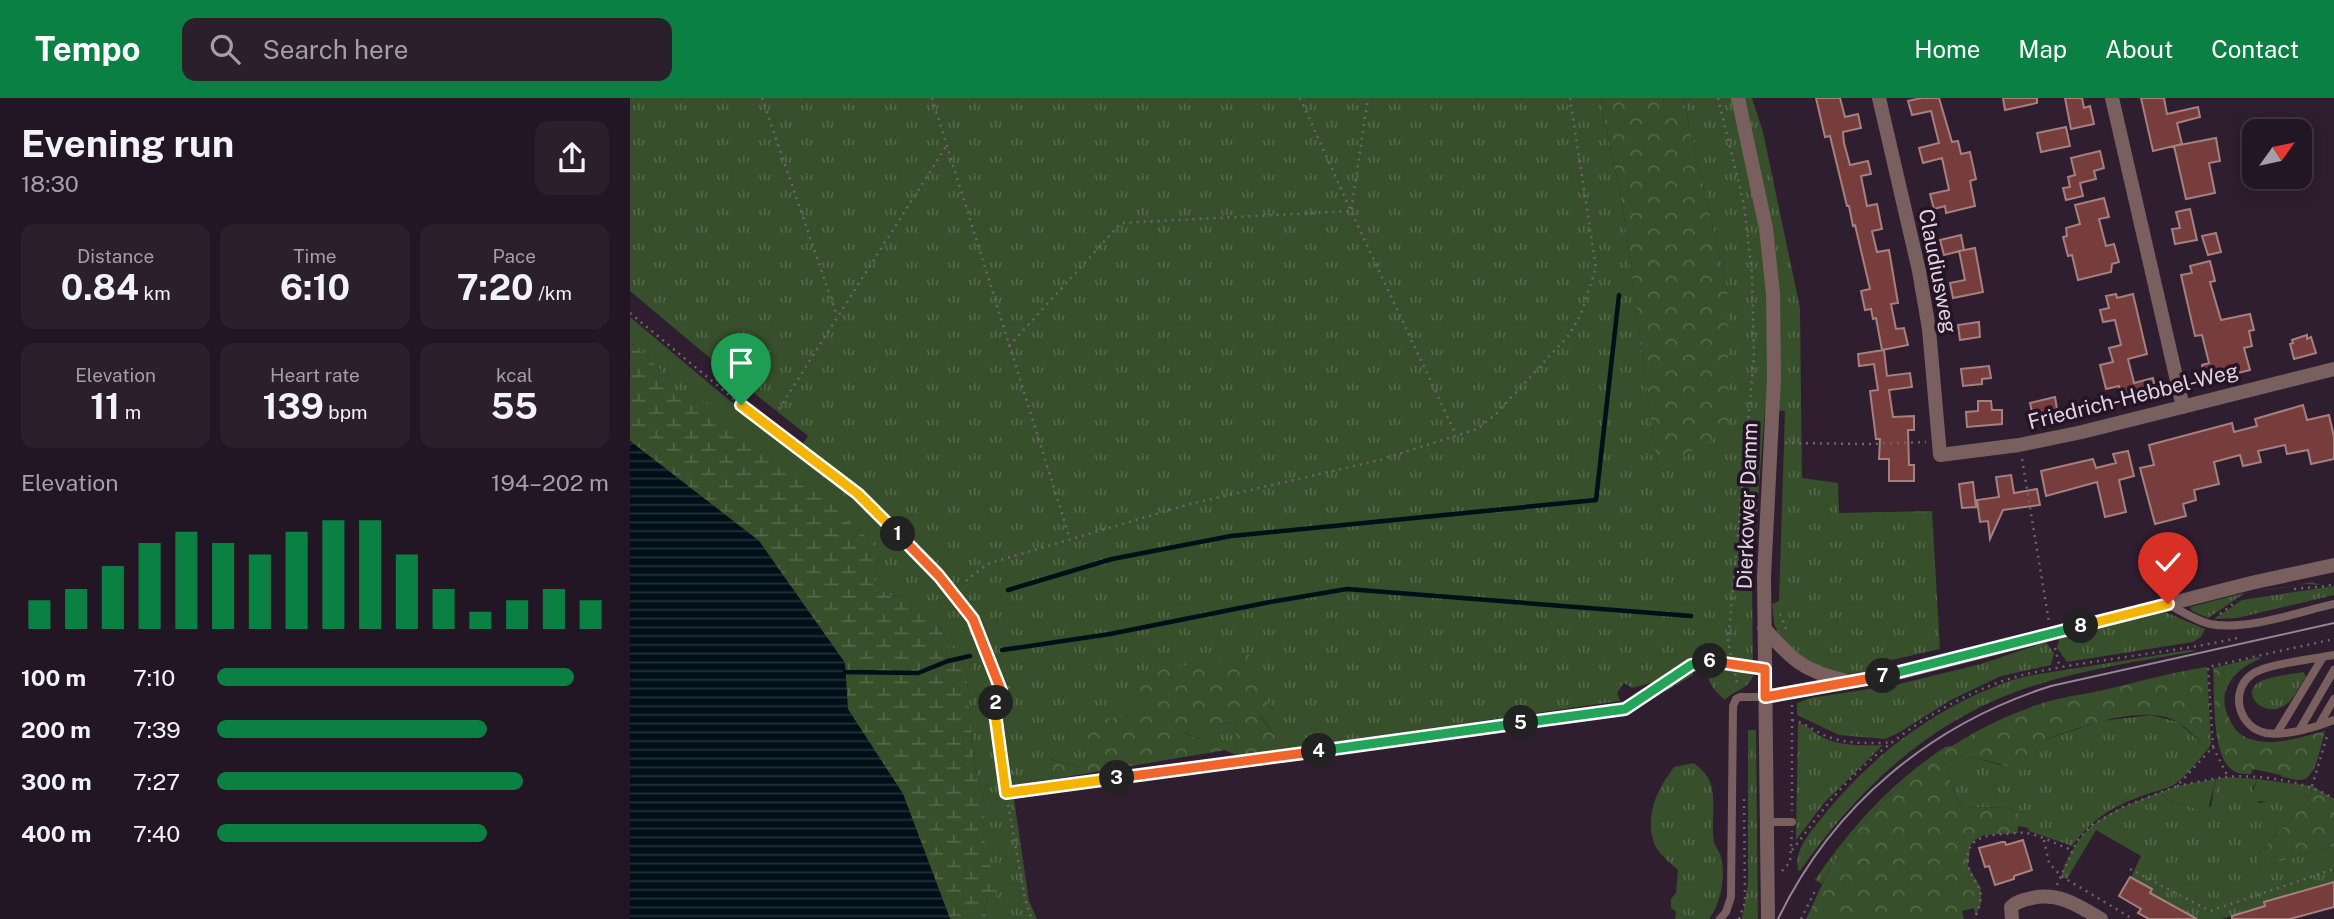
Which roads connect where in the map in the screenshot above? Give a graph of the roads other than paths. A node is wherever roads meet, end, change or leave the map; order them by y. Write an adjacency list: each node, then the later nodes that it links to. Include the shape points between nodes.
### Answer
1 (1738, 98): 10 (street, Dierkower Damm, via 1766,228 1773,294)
2 (1880, 98): 6 (street, Claudiusweg, via 1921,282)
3 (2112, 98): 5 (street)
4 (2334, 369): 5 (street, Friedrich-Hebbel-Weg)
5 (2183, 407): 6 (street, Friedrich-Hebbel-Weg, via 2019,446)
6 (1940, 448)
7 (2334, 565): 8 (street)
8 (2168, 604): 9 (lane, via 2208,624 2225,626); 14 (street)
9 (2334, 604)
10 (1764, 628): 14 (street, via 1788,656 1814,673); 15 (street, Dierkower Damm)
11 (2334, 655): 12 (lane)
12 (2323, 657): 20 (lane); 20 (lane, via 2264,669 2250,675 2242,687 2238,701 2242,715 2263,733)
13 (2334, 670): 19 (lane)
14 (1852, 682): 15 (street)
15 (1765, 697): 21 (street, Dierkower Damm); 23 (lane, via 1740,697 1733,706 1731,897)
16 (2334, 699): 18 (lane)
17 (2334, 720): 18 (lane)
18 (2319, 725): 19 (lane)
19 (2300, 729): 20 (lane)
20 (2277, 733)
21 (1767, 822): 22 (lane); 24 (street, Dierkower Damm)
22 (1792, 822)
23 (1720, 919)
24 (1769, 919)
25 (2012, 919): 26 (street, via 2015,903 2052,896)
26 (2101, 919)

